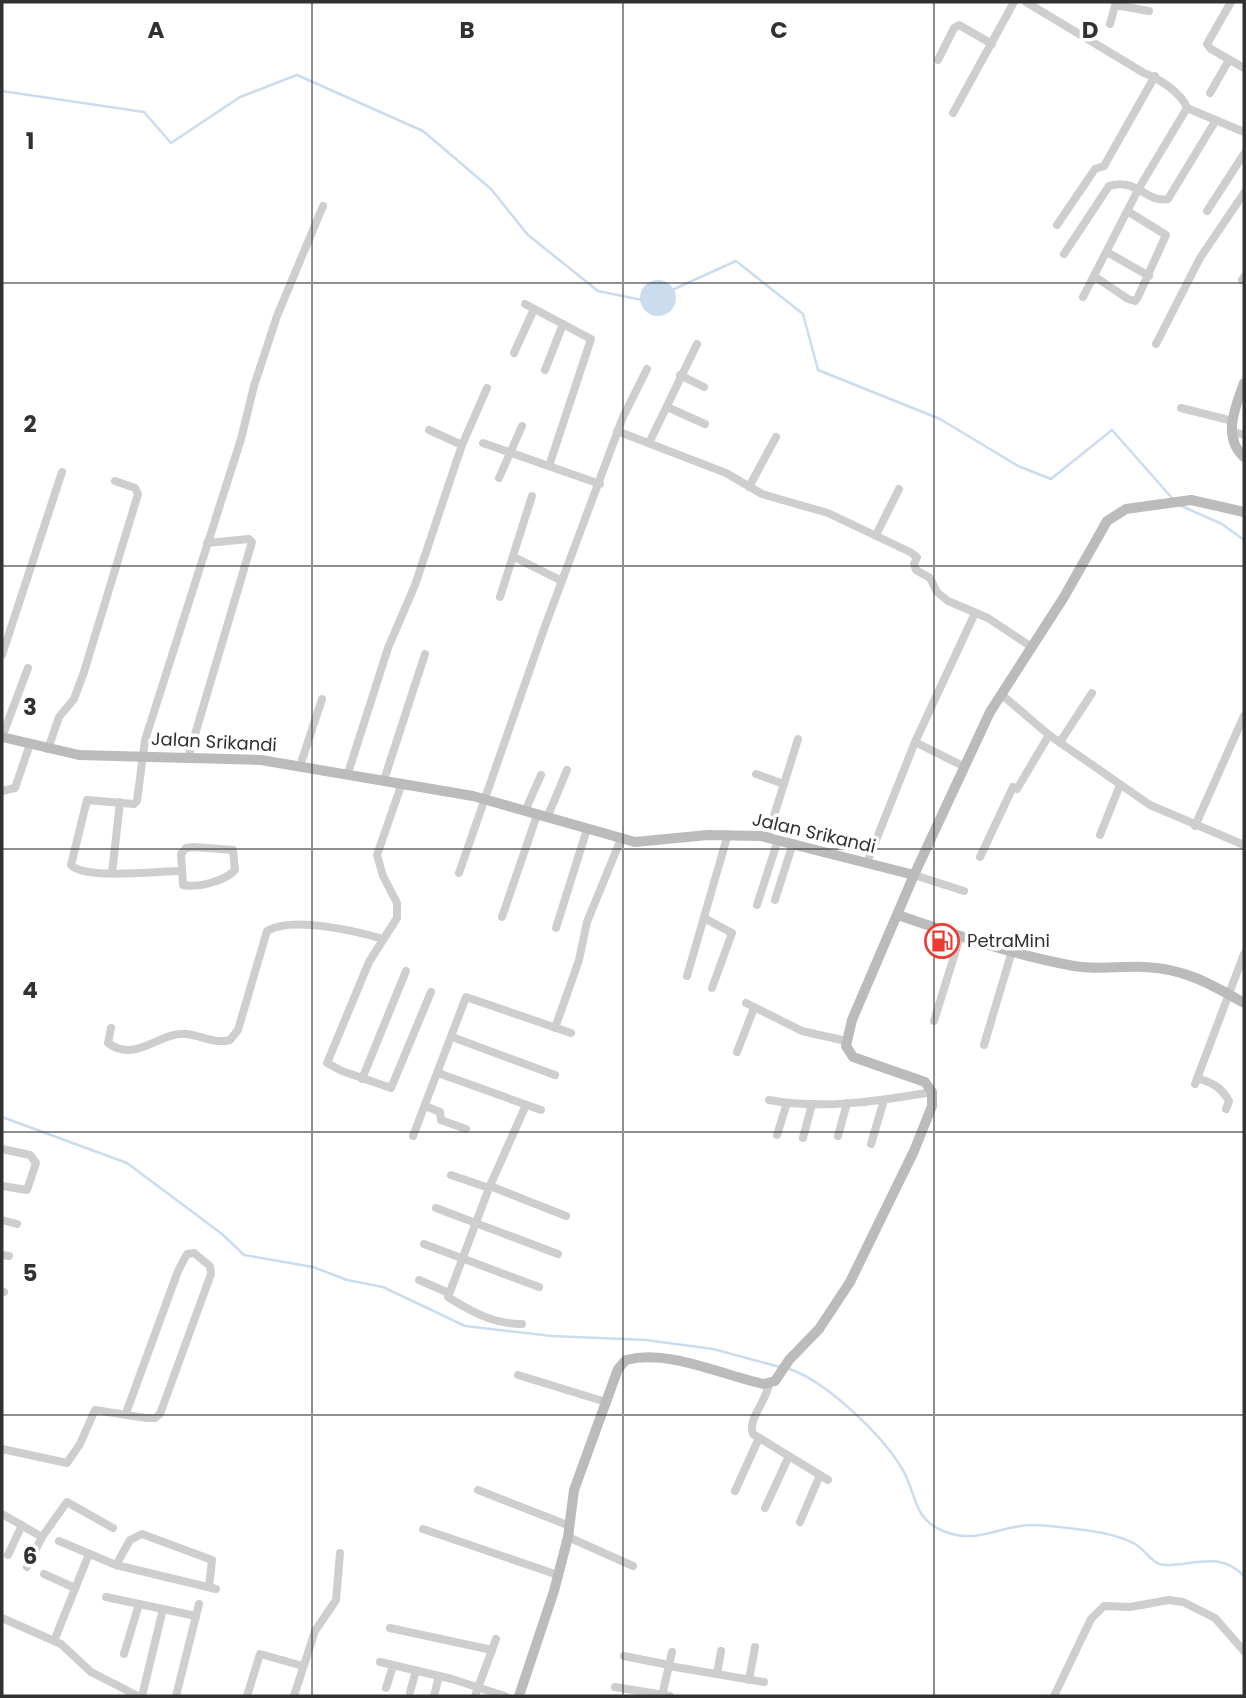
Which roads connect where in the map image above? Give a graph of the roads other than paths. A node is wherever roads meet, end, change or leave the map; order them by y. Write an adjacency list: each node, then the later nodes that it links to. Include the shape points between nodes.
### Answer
1 (1014, 2): 7 (street)
2 (1026, 2): 11 (street)
3 (1231, 2): 9 (street, via 1207,44)
4 (1116, 4): 5 (street); 6 (street)
5 (1149, 11)
6 (1110, 24)
7 (992, 44): 8 (street, via 959,25); 14 (street)
8 (938, 60)
9 (1229, 60): 10 (street); 12 (street)
10 (1244, 68)
11 (1155, 76): 13 (street); 23 (street, via 1104,166 1095,169)
12 (1210, 93)
13 (1187, 108): 15 (street); 18 (street)
14 (953, 113)
15 (1216, 120): 16 (street); 18 (street, via 1168,199)
16 (1244, 132)
17 (1244, 154): 21 (street)
18 (1139, 188): 22 (street); 25 (street, via 1120,183 1106,189)
19 (1244, 193): 33 (street, via 1200,258)
20 (323, 206): 65 (street, via 276,316)
21 (1207, 211)
22 (1129, 212): 24 (street); 27 (street, via 1166,235)
23 (1057, 225)
24 (1107, 252): 26 (street); 27 (street)
25 (1064, 254)
26 (1094, 276): 27 (street, via 1135,301); 28 (street)
27 (1149, 276)
28 (1083, 297)
29 (525, 304): 30 (street)
30 (534, 309): 31 (street); 34 (street)
31 (563, 324): 36 (street); 55 (street, via 591,339)
32 (697, 344): 37 (street)
33 (1156, 344)
34 (514, 353)
35 (647, 369): 43 (street)
36 (545, 370)
37 (680, 375): 39 (street); 41 (street)
38 (1244, 383): 46 (street)
39 (704, 387)
40 (487, 388): 52 (street)
41 (667, 407): 44 (street); 51 (street)
42 (1181, 408): 46 (street)
43 (620, 424): 51 (street); 59 (street)
44 (705, 425)
45 (522, 426): 53 (street)
46 (1232, 426): 48 (street); 54 (street, via 1234,447)
47 (429, 430): 52 (street)
48 (1244, 435)
49 (776, 438): 60 (street)
50 (483, 443): 53 (street)
51 (649, 443): 60 (street, via 726,472)
52 (462, 445): 90 (street)
53 (510, 453): 55 (street); 57 (street)
54 (1244, 457)
55 (549, 466): 59 (street)
56 (62, 472): 72 (street)
57 (499, 478)
58 (115, 481): 84 (street, via 135,488 138,494 81,681 59,717)
59 (600, 484): 67 (street)
60 (750, 487): 64 (street)
61 (899, 489): 64 (street)
62 (533, 496): 66 (street)
63 (1244, 512): 70 (street, via 1191,500 1126,509 1101,527 1064,597)
64 (876, 535): 69 (street, via 917,557 916,570 930,578 937,592)
65 (207, 543): 85 (street); 86 (street, via 252,542)
66 (514, 557): 67 (street); 68 (street)
67 (562, 581): 98 (street)
68 (500, 597)
69 (975, 613): 70 (street); 81 (street)
70 (1030, 646): 75 (street)
71 (425, 654): 93 (street)
72 (2, 655)
73 (28, 668): 79 (street)
74 (1092, 693): 82 (street)
75 (1001, 694): 78 (street); 88 (street)
76 (322, 699): 87 (street)
77 (1244, 716): 102 (street)
78 (1048, 735): 82 (street); 110 (street, via 1017,789 1013,787)
79 (2, 737): 83 (street, Jalan Srikandi)
80 (798, 739): 95 (street)
81 (915, 742): 88 (street); 111 (street)
82 (1060, 742): 96 (street)
83 (30, 744): 84 (street, Jalan Srikandi); 97 (street, via 15,789)
84 (48, 749): 85 (street, Jalan Srikandi, via 79,755)
85 (141, 756): 86 (street, Jalan Srikandi); 99 (street, via 137,801)
86 (188, 758): 87 (street, Jalan Srikandi, via 246,758)
87 (300, 766): 90 (street, Jalan Srikandi)
88 (963, 766): 115 (street)
89 (567, 770): 101 (street)
90 (348, 774): 93 (street, Jalan Srikandi)
91 (756, 774): 95 (street)
92 (541, 775): 100 (street)
93 (384, 780): 94 (street, Jalan Srikandi)
94 (402, 783): 98 (street, Jalan Srikandi); 124 (street, via 378,848 378,863 398,910)
95 (784, 784): 107 (street)
96 (1120, 785): 102 (street); 105 (street)
97 (2, 791)
98 (484, 800): 100 (street, Jalan Srikandi); 114 (street)
99 (120, 803): 113 (street); 113 (street, via 87,800 71,864 86,872)
100 (525, 811): 101 (street, Jalan Srikandi)
101 (542, 816): 103 (street, Jalan Srikandi); 120 (street)
102 (1195, 826): 109 (street)
103 (587, 829): 106 (street, Jalan Srikandi); 122 (street)
104 (728, 834): 106 (street, Jalan Srikandi, via 642,842); 107 (street, Jalan Srikandi); 121 (street)
105 (1100, 835)
106 (621, 839): 135 (street, via 587,922)
107 (773, 839): 108 (street, Jalan Srikandi); 118 (street)
108 (793, 843): 111 (street, Jalan Srikandi); 117 (street)
109 (1244, 845)
110 (980, 857)
111 (867, 863): 115 (street, Jalan Srikandi)
112 (180, 871): 112 (street, via 186,848 227,848 235,854 235,870 225,877 186,887); 113 (street)
113 (112, 873)
114 (459, 873)
115 (914, 875): 116 (street); 119 (street)
116 (964, 891)
117 (775, 901)
118 (757, 905)
119 (898, 915): 123 (street); 138 (street)
120 (502, 916)
121 (704, 918): 128 (street); 129 (street, via 732,933)
122 (556, 929)
123 (960, 937): 125 (street); 133 (street)
124 (383, 939): 134 (street, via 327,927 267,931 238,1030 230,1040 181,1034 148,1047 120,1048 108,1042); 143 (street, via 327,1059 331,1067)
125 (1012, 951): 131 (street, via 1078,967 1174,971 1209,982); 139 (street)
126 (1244, 954): 131 (street)
127 (406, 971): 143 (street)
128 (687, 976)
129 (712, 988)
130 (431, 992): 143 (street, via 391,1088)
131 (1228, 994): 132 (street); 153 (street, via 1196,1081 1215,1084 1223,1091 1229,1101)
132 (1244, 1003)
133 (934, 1021)
134 (111, 1028)
135 (555, 1028): 136 (street); 137 (street, via 466,998)
136 (571, 1033)
137 (452, 1037): 141 (street); 142 (street)
138 (846, 1041): 140 (street, via 802,1031 750,1006); 144 (street, via 852,1057 910,1074)
139 (984, 1045)
140 (737, 1052)
141 (438, 1073): 150 (street); 151 (street)
142 (555, 1075)
143 (362, 1079)
144 (932, 1092): 146 (street); 177 (street, via 932,1106 914,1151 850,1282 819,1329)
145 (769, 1100): 147 (street)
146 (884, 1100): 148 (street); 159 (street)
147 (787, 1103): 149 (street); 155 (street)
148 (847, 1103): 149 (street); 157 (street)
149 (812, 1104): 158 (street)
150 (526, 1105): 152 (street); 163 (street)
151 (425, 1106): 154 (street, via 440,1112 441,1120); 156 (street)
152 (541, 1110)
153 (1226, 1110)
154 (466, 1129)
155 (778, 1135)
156 (413, 1136)
157 (838, 1136)
158 (803, 1138)
159 (871, 1144)
160 (2, 1149): 162 (street, via 30,1155 36,1163 27,1189)
161 (451, 1175): 163 (street)
162 (2, 1186)
163 (489, 1186): 165 (street); 167 (street)
164 (436, 1208): 167 (street)
165 (566, 1216)
166 (2, 1220): 168 (street)
167 (475, 1223): 170 (street); 171 (street)
168 (17, 1224)
169 (424, 1244): 171 (street)
170 (558, 1254)
171 (462, 1258): 173 (street); 174 (street)
172 (419, 1280): 174 (street)
173 (539, 1287)
174 (449, 1293): 175 (street, via 447,1297 473,1313 502,1324)
175 (522, 1324)
176 (518, 1375): 178 (street)
177 (774, 1380): 178 (street, via 635,1358 618,1369); 180 (street, via 751,1430)
178 (606, 1402): 191 (street, via 574,1490)
179 (127, 1413): 179 (street, via 178,1271 187,1254 194,1253 210,1266 211,1274 160,1414 146,1418); 181 (street, via 95,1409 67,1463)
180 (759, 1438): 182 (street); 184 (street)
181 (2, 1449)
182 (789, 1456): 185 (street); 187 (street, via 824,1477)
183 (478, 1490): 191 (street)
184 (735, 1491)
185 (765, 1508)
186 (2, 1514): 188 (street)
187 (800, 1522)
188 (22, 1525): 192 (street); 196 (street)
189 (113, 1528): 192 (street, via 67,1502)
190 (423, 1529): 201 (street)
191 (569, 1531): 198 (street); 201 (street)
192 (42, 1537): 199 (street)
193 (59, 1541): 195 (street)
194 (340, 1553): 221 (street, via 335,1600 315,1631)
195 (89, 1554): 197 (street); 202 (street)
196 (8, 1555)
197 (116, 1565): 197 (street, via 131,1540 142,1534 212,1560 213,1588)
198 (633, 1566)
199 (27, 1567)
200 (44, 1574): 202 (street)
201 (558, 1574): 239 (street)
202 (75, 1588): 211 (street)
203 (106, 1597): 204 (street)
204 (139, 1604): 206 (street); 217 (street)
205 (200, 1604): 207 (street)
206 (163, 1609): 207 (street); 232 (street)
207 (197, 1616): 233 (street)
208 (2, 1618): 211 (street)
209 (390, 1628): 213 (street)
210 (496, 1639): 213 (street)
211 (54, 1641): 232 (street, via 68,1648 91,1672)
212 (755, 1647): 226 (street)
213 (492, 1650): 228 (street)
214 (672, 1651): 220 (street)
215 (721, 1651): 224 (street)
216 (1244, 1651): 241 (street, via 1215,1618 1182,1602 1104,1606 1091,1619)
217 (124, 1654)
218 (624, 1656): 220 (street)
219 (380, 1662): 222 (street)
220 (669, 1665): 224 (street); 240 (street)
221 (303, 1666): 234 (street, via 260,1654); 235 (street)
222 (393, 1666): 223 (street); 230 (street)
223 (416, 1671): 225 (street); 231 (street)
224 (717, 1674): 226 (street)
225 (439, 1676): 228 (street); 236 (street)
226 (749, 1680): 227 (street)
227 (764, 1682)
228 (479, 1686): 237 (street); 238 (street)
229 (615, 1687): 240 (street)
230 (386, 1688)
231 (410, 1692)
232 (140, 1696)
233 (176, 1696)
234 (247, 1696)
235 (294, 1696)
236 (434, 1696)
237 (475, 1696)
238 (505, 1696)
239 (519, 1696)
240 (665, 1696)
241 (1054, 1696)

